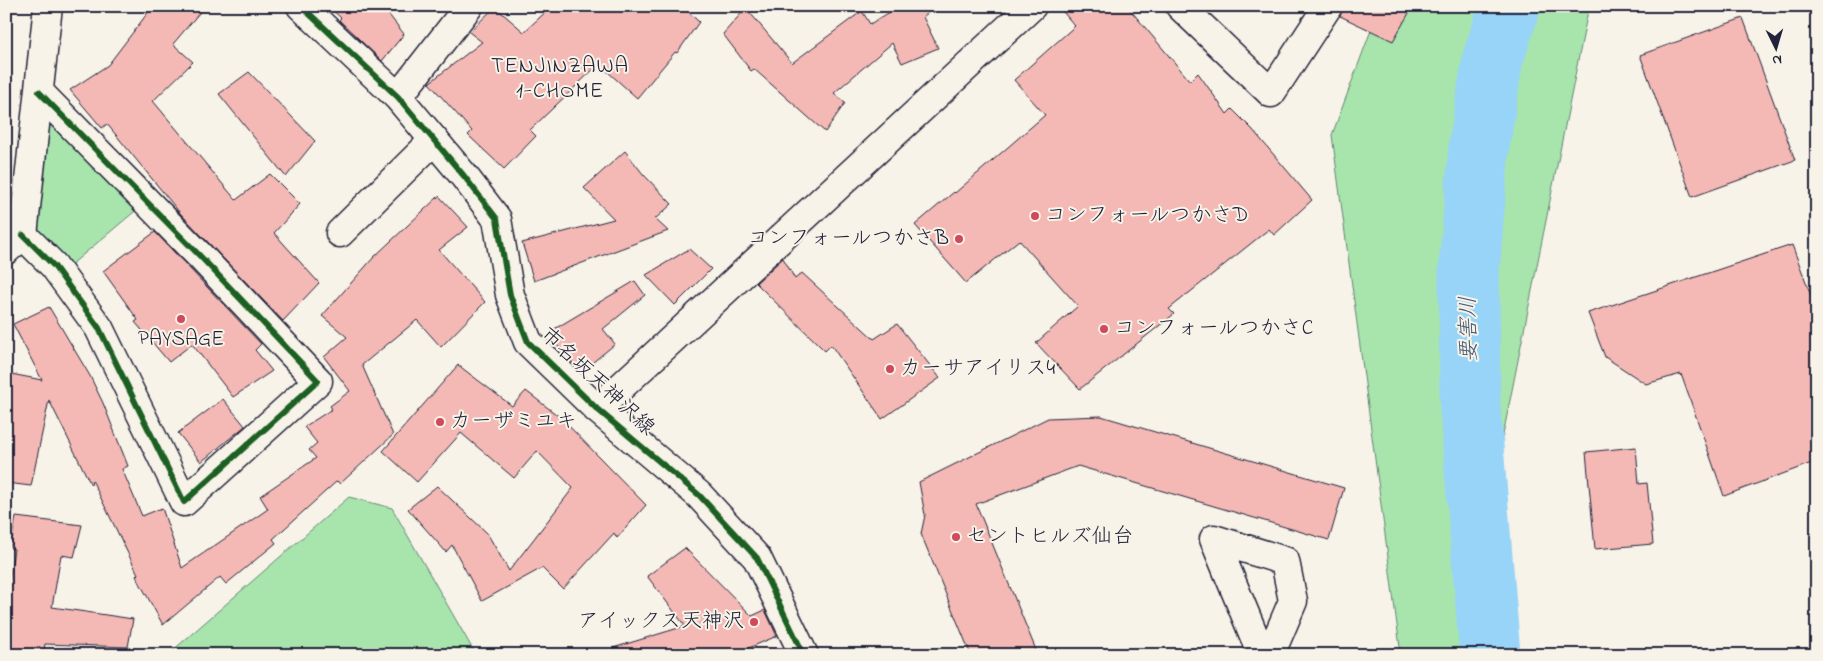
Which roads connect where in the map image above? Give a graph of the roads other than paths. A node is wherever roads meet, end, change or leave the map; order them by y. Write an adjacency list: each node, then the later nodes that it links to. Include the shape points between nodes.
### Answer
1 (48, 6): 7 (street)
2 (301, 6): 8 (street, 市名坂天神沢線)
3 (469, 6): 8 (street)
4 (1032, 6): 12 (street)
5 (1180, 6): 6 (street, via 1270,93)
6 (1328, 6)
7 (39, 92): 11 (street); 11 (street, via 318,381 184,502 99,328 54,266)
8 (398, 97): 9 (street, 市名坂天神沢線)
9 (434, 140): 10 (street); 12 (street, 市名坂天神沢線, via 498,219 510,295 528,342)
10 (340, 233)
11 (15, 242)
12 (597, 409): 13 (street, 市名坂天神沢線, via 699,495 757,558)
13 (804, 655)
14 (1262, 655): 15 (street, via 1214,539 1286,561 1293,600)
15 (1270, 655)

